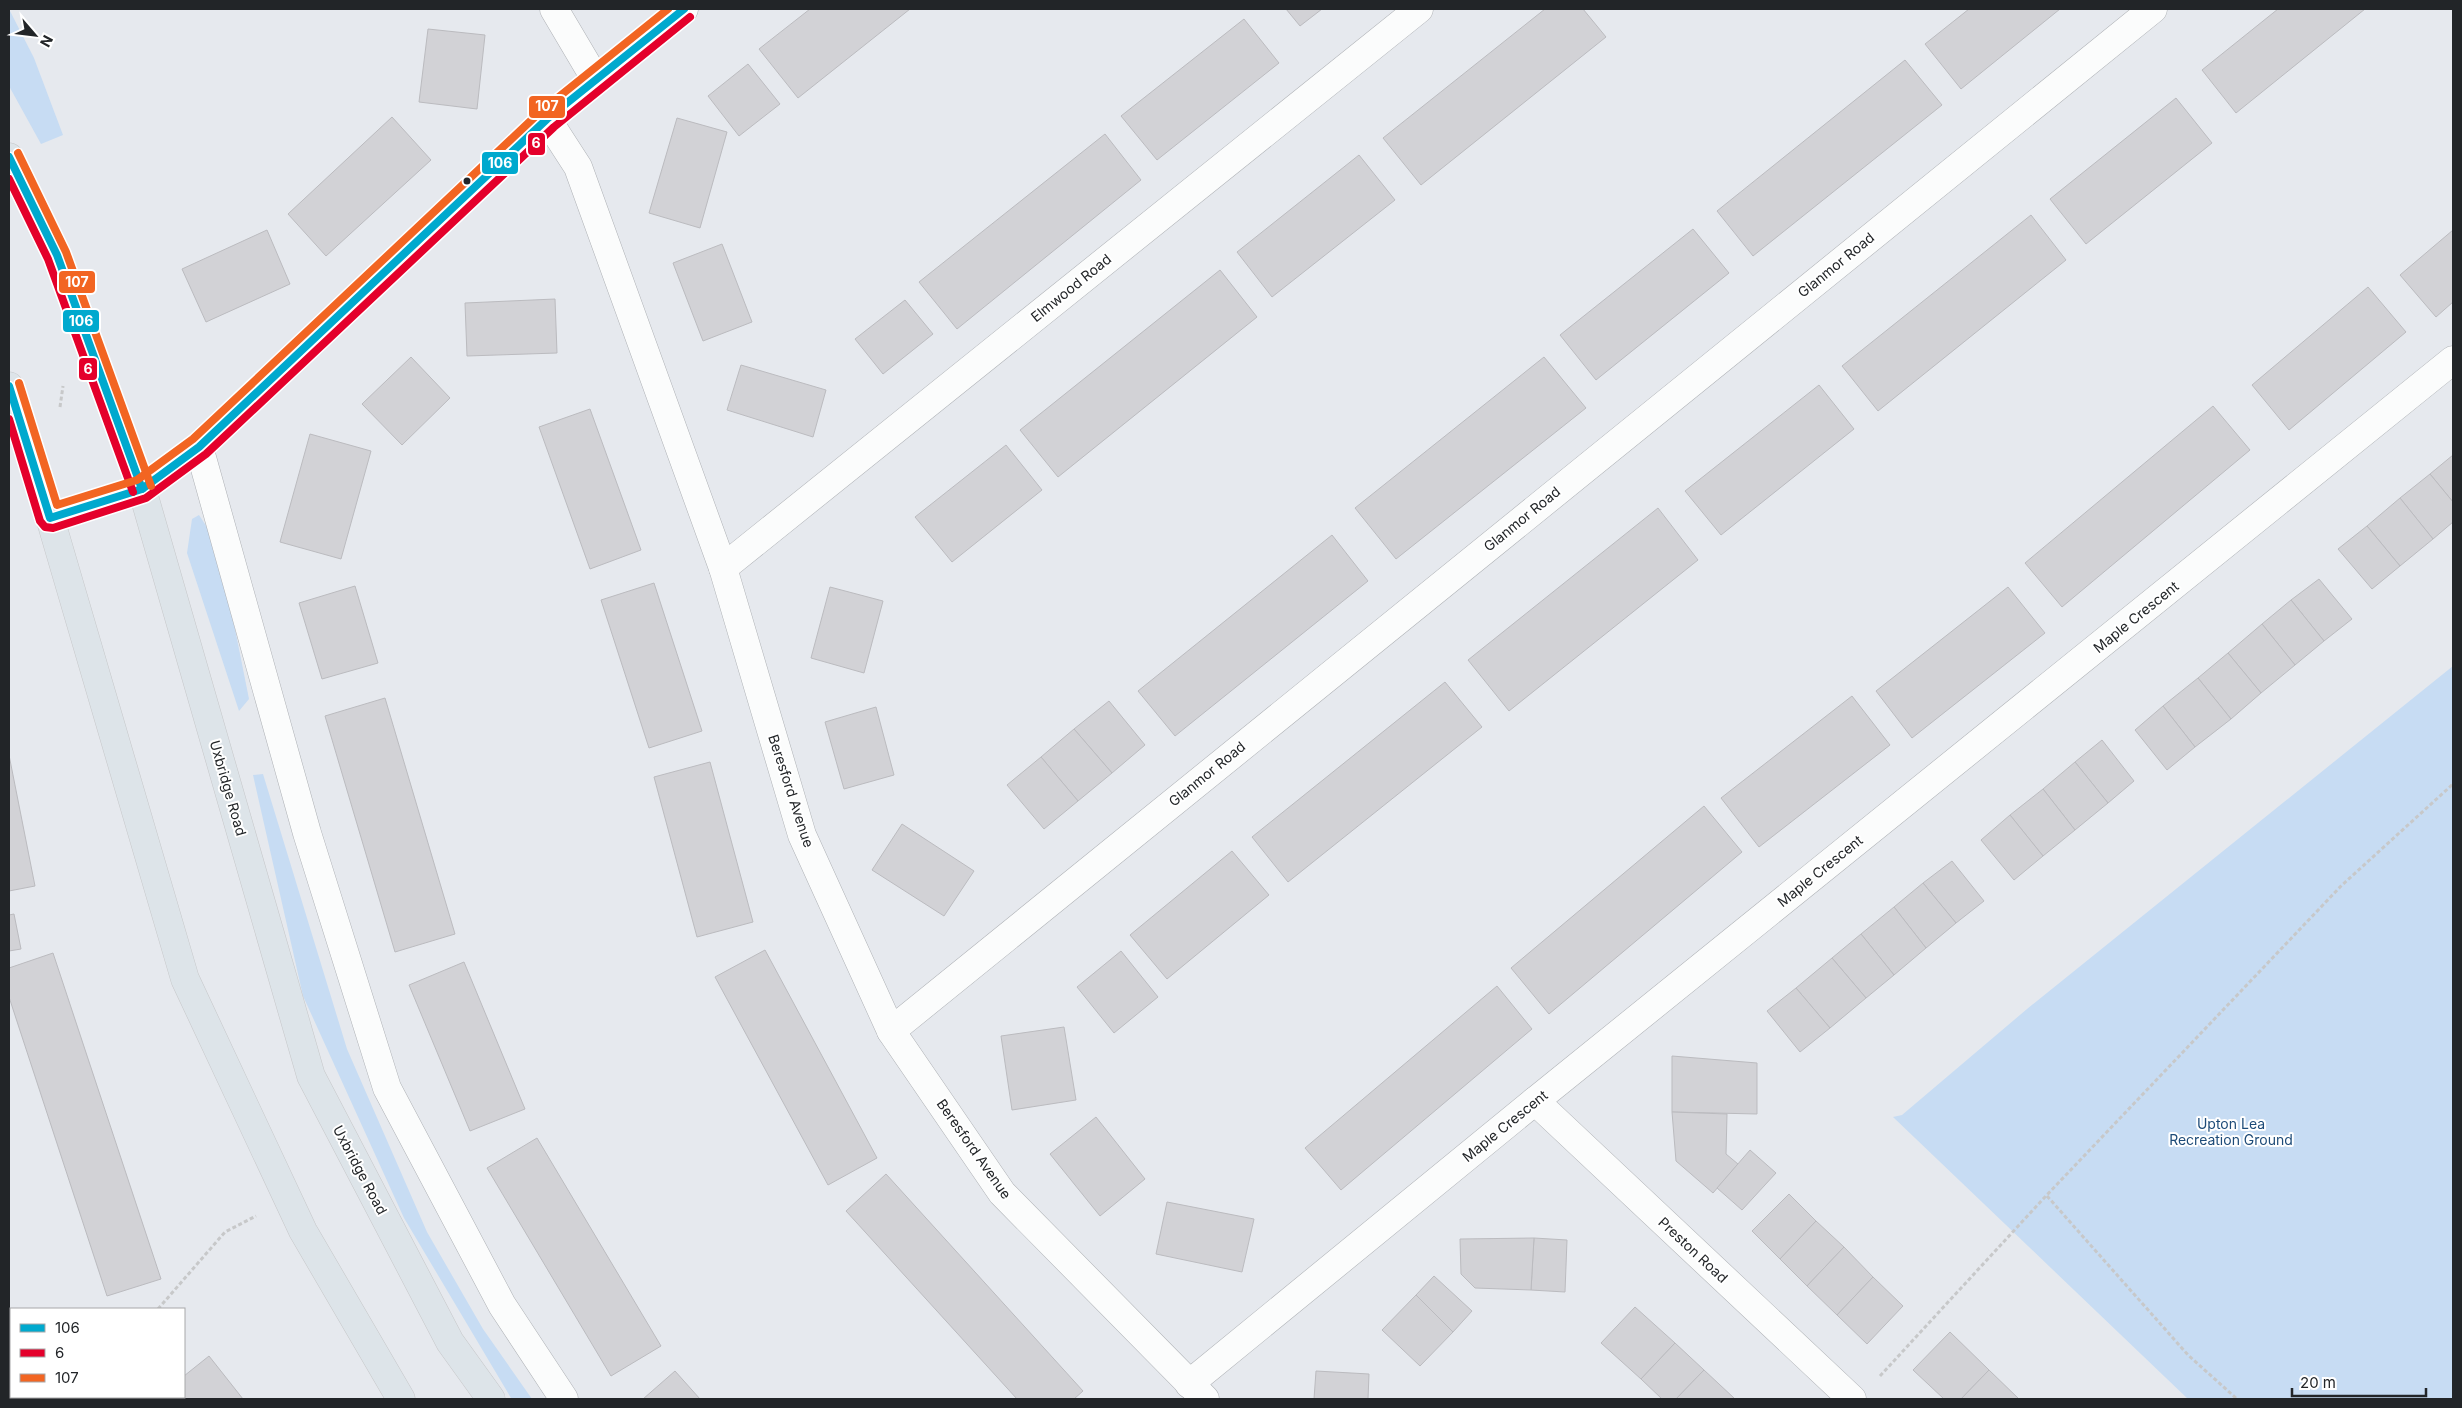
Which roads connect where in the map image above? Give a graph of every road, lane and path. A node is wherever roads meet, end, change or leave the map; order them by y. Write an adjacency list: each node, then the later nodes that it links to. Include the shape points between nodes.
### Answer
1 (554, 9): 5 (street)
2 (684, 9): 5 (street)
3 (1419, 9): 15 (street, Elmwood Road)
4 (2153, 9): 17 (street, Glanmor Road)
5 (596, 80): 6 (street)
6 (547, 119): 12 (street); 15 (street, Beresford Avenue, via 578,167)
7 (9, 157): 13 (main road, Uxbridge Road, via 57,255)
8 (2453, 360): 18 (street, Maple Crescent)
9 (64, 380): 11 (path)
10 (9, 386): 14 (main road)
11 (60, 407)
12 (199, 447): 13 (street); 26 (street, via 307,833 387,1088 502,1305)
13 (142, 489): 14 (street); 25 (main road, Uxbridge Road, via 311,1076 450,1342)
14 (50, 518): 20 (main road, via 185,978)
15 (723, 568): 17 (street, Beresford Avenue, via 802,834)
16 (2453, 784): 19 (path, via 2341,886)
17 (891, 1031): 23 (street, Beresford Avenue, via 1002,1194)
18 (1535, 1101): 23 (street, Maple Crescent); 27 (street, Preston Road)
19 (2047, 1196): 22 (path); 28 (path, via 2175,1341)
20 (288, 1199): 21 (path, via 225,1232); 24 (main road)
21 (159, 1308)
22 (1876, 1379)
23 (1197, 1392)
24 (401, 1399)
25 (491, 1399)
26 (564, 1399)
27 (1852, 1399)
28 (2236, 1399)

